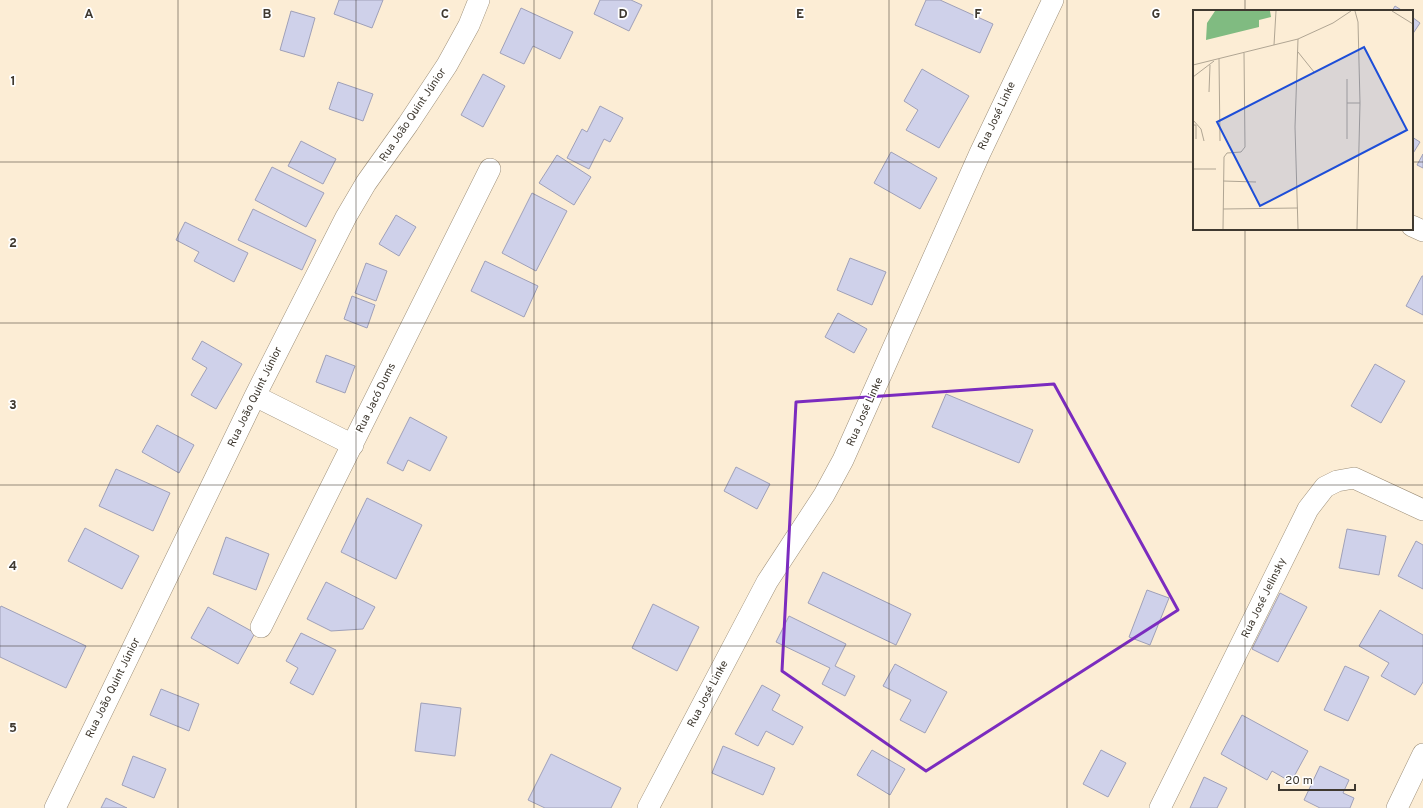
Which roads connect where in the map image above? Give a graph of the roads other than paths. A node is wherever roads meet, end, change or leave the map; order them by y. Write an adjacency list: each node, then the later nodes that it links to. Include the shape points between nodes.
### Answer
1 (479, 0): 6 (street, Rua João Quint Júnior, via 469,25 447,65 366,183 346,217)
2 (1053, 0): 12 (street, Rua José Linke, via 980,153 844,460 767,582)
3 (490, 169): 7 (street, Rua Jacó Dums)
4 (1413, 227): 5 (street)
5 (1423, 232)
6 (255, 396): 7 (street); 11 (street, Rua João Quint Júnior)
7 (353, 445): 9 (street, Rua Jacó Dums)
8 (1423, 510): 13 (street, Rua José Jelinsky, via 1354,478 1337,481 1325,487 1308,509)
9 (261, 627)
10 (1423, 754): 14 (street)
11 (54, 808)
12 (648, 808)
13 (1160, 808)
14 (1397, 808)

